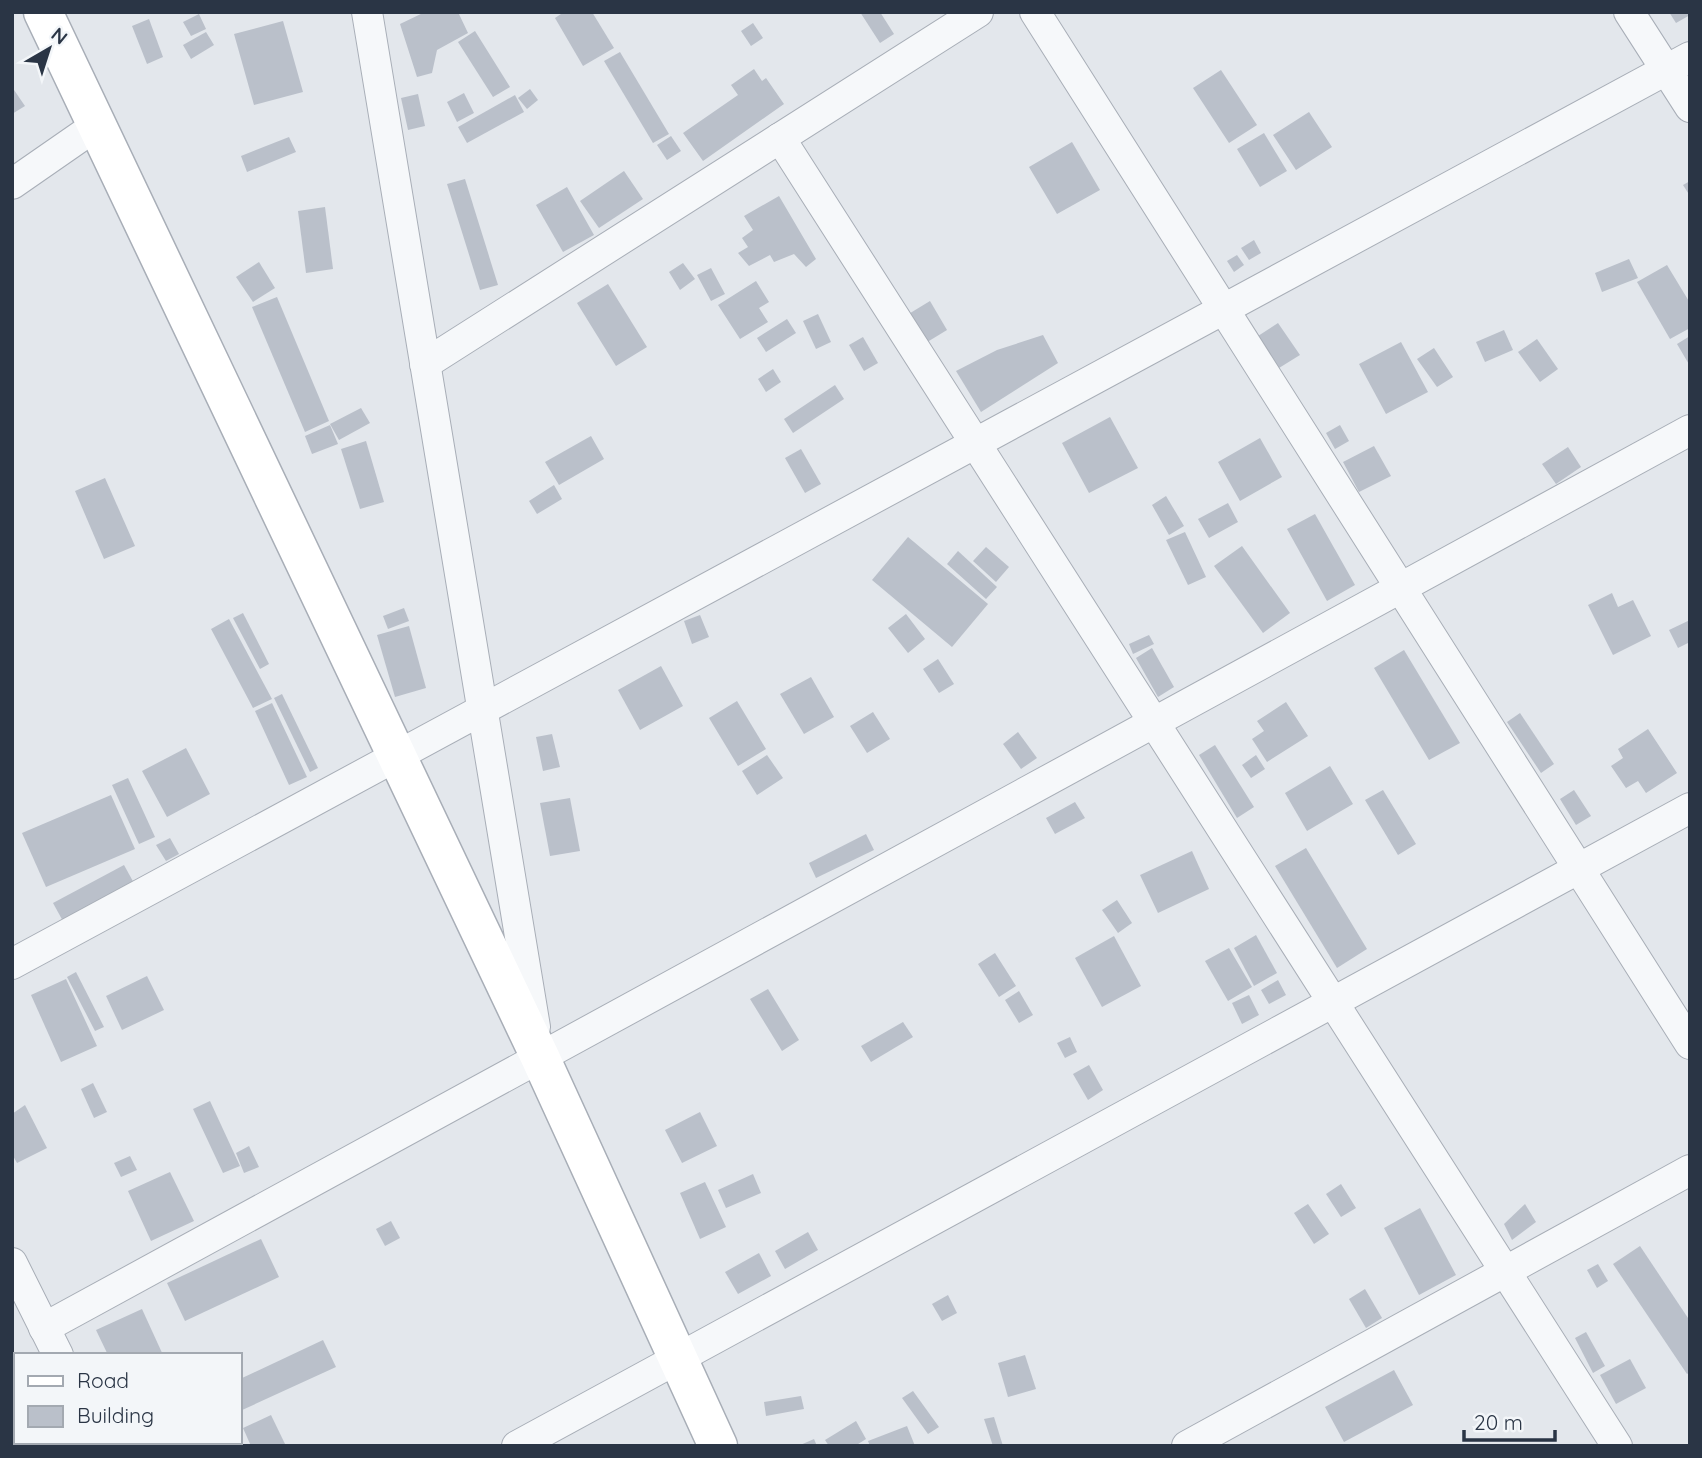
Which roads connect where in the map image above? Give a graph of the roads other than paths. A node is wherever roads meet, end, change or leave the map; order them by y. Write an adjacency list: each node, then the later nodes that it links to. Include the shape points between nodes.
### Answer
1 (43, 12): 8 (main road)
2 (368, 12): 12 (street)
3 (978, 12): 9 (street)
4 (1035, 12): 11 (street)
5 (1629, 12): 6 (street)
6 (1678, 63): 7 (street); 11 (street)
7 (1690, 107)
8 (97, 125): 10 (street); 18 (main road)
9 (780, 138): 12 (street); 14 (street)
10 (12, 184)
11 (1223, 309): 14 (street); 15 (street)
12 (425, 364): 16 (street)
13 (1690, 430): 15 (street)
14 (975, 443): 16 (street); 17 (street)
15 (1400, 588): 17 (street); 20 (street)
16 (482, 710): 18 (street); 24 (street)
17 (1153, 723): 22 (street); 24 (street)
18 (397, 756): 21 (street); 24 (main road)
19 (1690, 808): 20 (street)
20 (1578, 869): 22 (street); 23 (street)
21 (12, 964)
22 (1333, 1002): 27 (street); 30 (street)
23 (1690, 1044)
24 (540, 1057): 28 (street); 30 (main road)
25 (1690, 1170): 27 (street)
26 (12, 1263): 28 (street)
27 (1505, 1271): 33 (street); 34 (street)
28 (44, 1328): 29 (street)
29 (57, 1353)
30 (678, 1358): 31 (street); 32 (main road)
31 (517, 1446)
32 (718, 1446)
33 (1187, 1446)
34 (1617, 1446)

